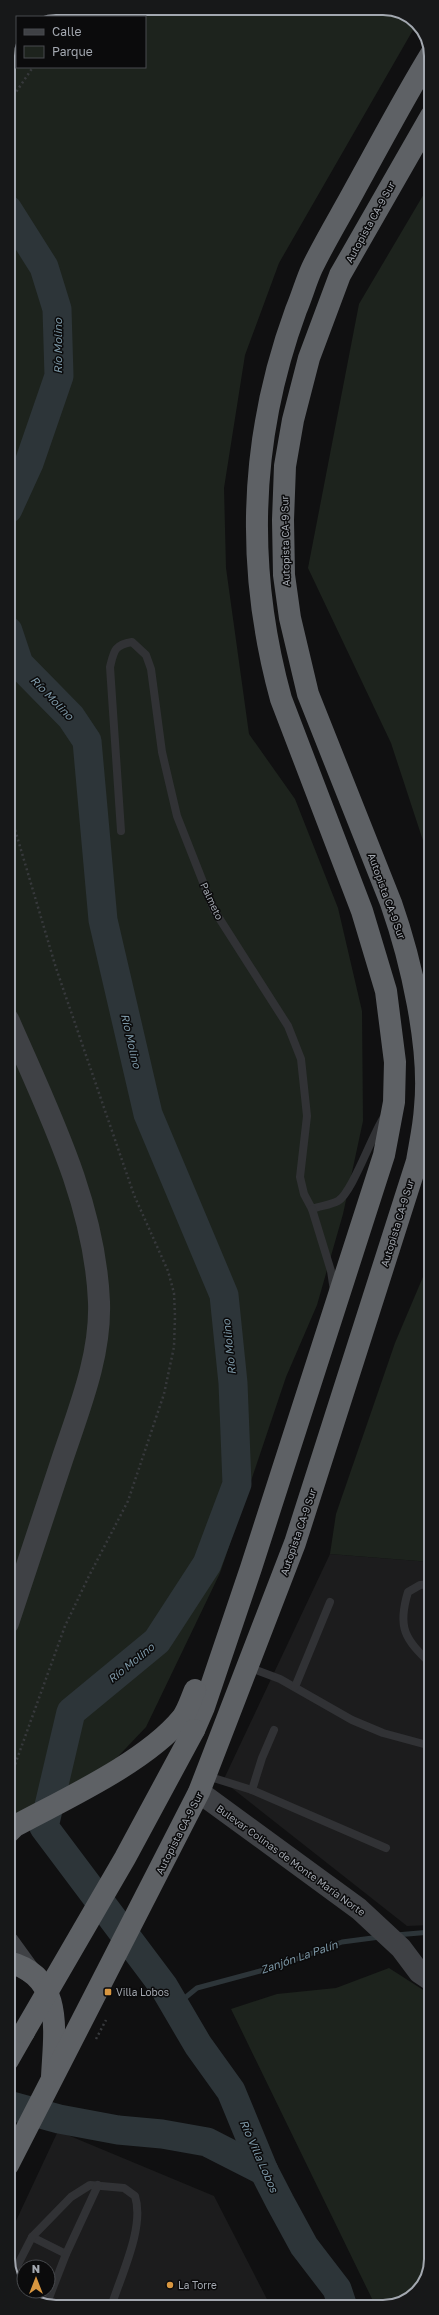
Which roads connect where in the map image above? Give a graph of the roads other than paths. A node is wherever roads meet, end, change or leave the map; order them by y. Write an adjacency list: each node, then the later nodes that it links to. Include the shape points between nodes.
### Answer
1 (424, 65): 6 (highway, via 309,276 281,350 266,414 259,463 256,519 263,620 272,664 281,699 362,911 386,991 395,1062)
2 (424, 128): 5 (highway, Autopista CA-9 Sur, via 340,275 309,358 293,420 285,466 283,520 284,575 290,618 308,694 401,932 414,989)
3 (121, 831): 8 (lane, Palmeto, via 110,667 115,649 121,644 132,642 146,655 151,669 162,752 177,816 214,910 288,1026 301,1059 307,1116 300,1177 304,1194)
4 (15, 1036): 12 (main road, via 79,1188 93,1251 99,1303 94,1352 83,1397)
5 (424, 1053)
6 (394, 1102): 8 (lane, via 374,1131 349,1188 339,1201); 9 (highway, via 384,1155)
7 (424, 1113): 15 (highway, Autopista CA-9 Sur, via 417,1161 369,1315 295,1543)
8 (312, 1209): 9 (lane, via 331,1271)
9 (335, 1306): 10 (highway)
10 (251, 1568): 21 (highway, via 234,1596 183,1717 153,1744 103,1778); 27 (highway, bridge, via 194,1730 125,1858)
11 (424, 1585): 14 (lane, via 408,1592 403,1608 403,1630 411,1645)
12 (15, 1602)
13 (330, 1602): 16 (lane)
14 (424, 1657)
15 (248, 1667): 16 (lane, via 280,1678); 19 (highway, Autopista CA-9 Sur)
16 (295, 1687): 18 (lane, via 370,1728)
17 (274, 1730): 20 (lane)
18 (424, 1744)
19 (203, 1784): 20 (lane); 26 (main road, Bulevar Colinas de Monte María Norte, via 360,1909 401,1948); 28 (highway, Autopista CA-9 Sur)
20 (252, 1790): 22 (lane)
21 (15, 1828)
22 (386, 1848)
23 (15, 1952): 25 (main road)
24 (15, 1965): 25 (highway)
25 (29, 1971): 28 (highway, via 43,1986 52,2004 54,2040)
26 (424, 1975)
27 (15, 2048)
28 (51, 2084): 29 (highway, Autopista CA-9 Sur)
29 (31, 2123): 30 (highway); 31 (highway, Autopista CA-9 Sur)
30 (15, 2136)
31 (15, 2152)
32 (98, 2185): 33 (lane, via 90,2185 71,2197); 34 (lane); 37 (lane, via 124,2188 135,2196 139,2207 137,2227)
33 (32, 2237): 34 (lane); 35 (lane)
34 (66, 2254): 36 (lane)
35 (16, 2268)
36 (49, 2299)
37 (113, 2300)

